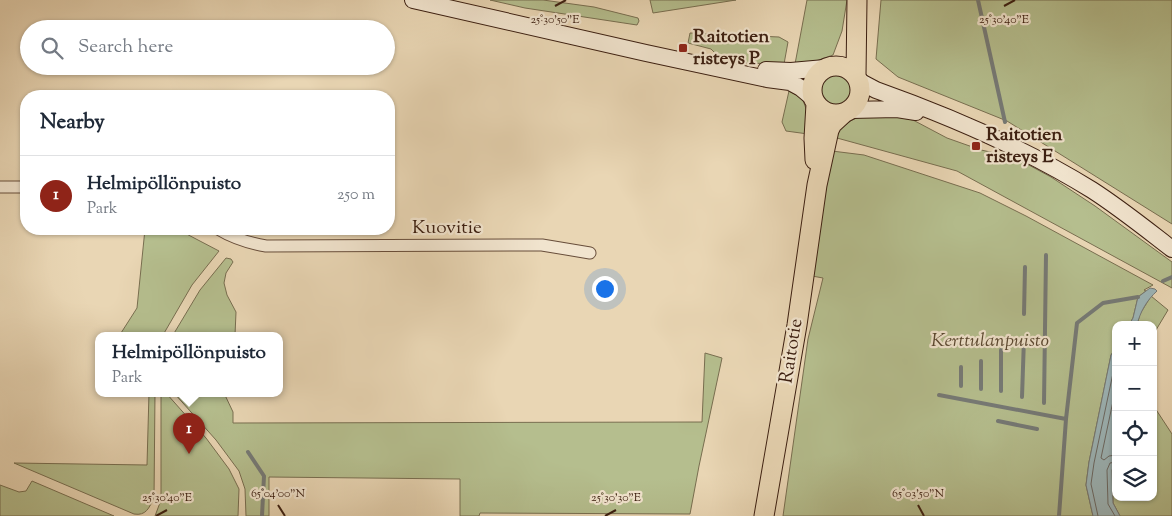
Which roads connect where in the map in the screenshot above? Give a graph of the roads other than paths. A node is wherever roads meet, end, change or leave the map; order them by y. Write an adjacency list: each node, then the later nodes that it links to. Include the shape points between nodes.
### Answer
1 (413, 0): 5 (main road)
2 (851, 0): 4 (main road, via 844,43)
3 (857, 0): 6 (main road)
4 (829, 67): 5 (main road, via 791,71); 6 (main road, via 842,66); 7 (main road, via 818,73 814,80)
5 (718, 68): 7 (main road, via 790,82)
6 (857, 78): 8 (main road, via 860,97); 9 (main road, via 876,90)
7 (814, 101): 8 (main road, via 828,113); 10 (main road, Raitotie)
8 (848, 111): 9 (main road, via 897,109); 10 (main road, Raitotie, via 829,130)
9 (943, 116): 14 (main road, via 995,137 1055,168 1114,205)
10 (817, 185): 16 (main road, Raitotie)
11 (0, 186): 12 (street)
12 (20, 187)
13 (227, 235): 15 (street, Kuovitie, via 266,246 542,245)
14 (1172, 249)
15 (590, 253)
16 (764, 516)

